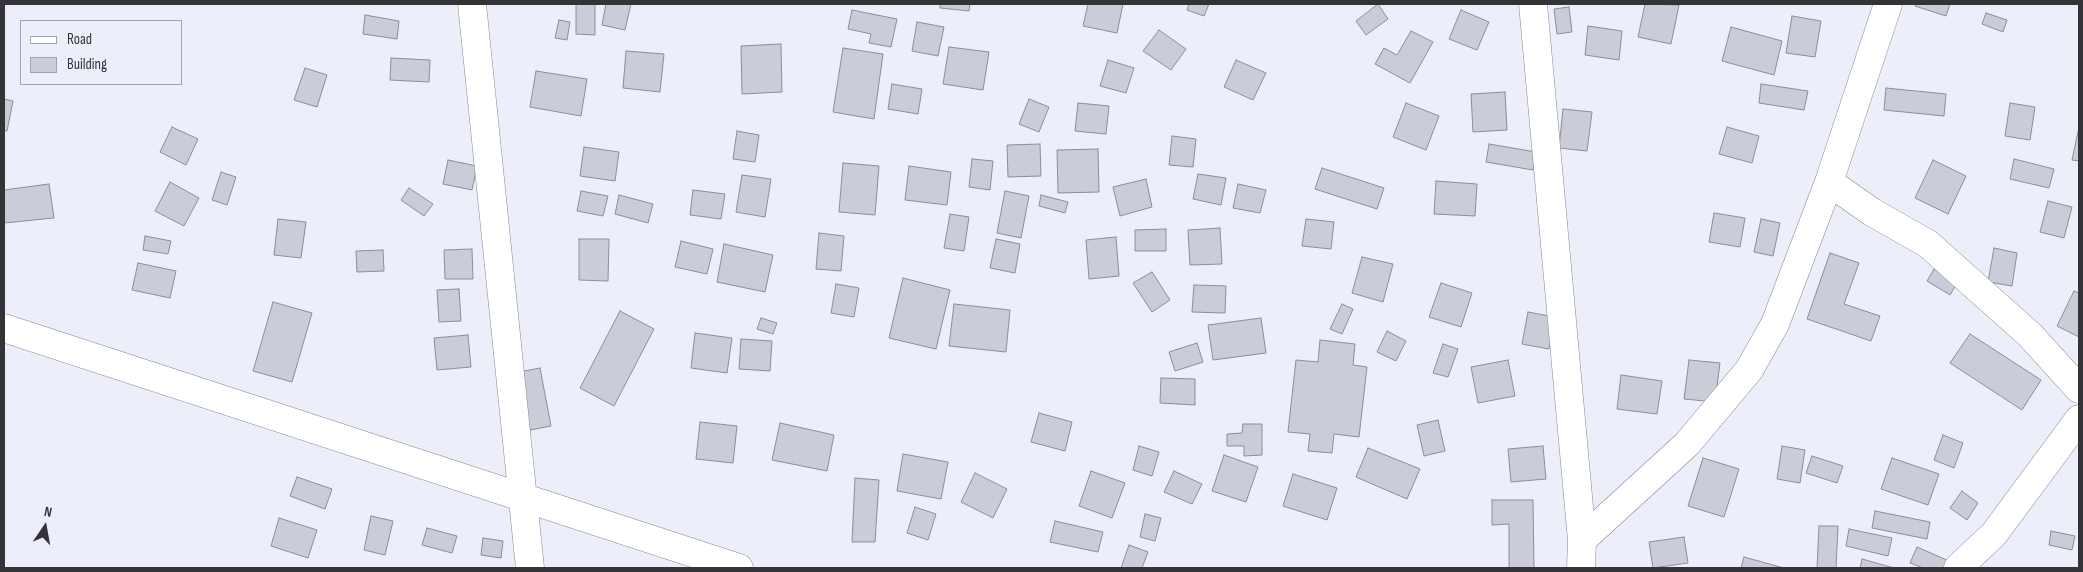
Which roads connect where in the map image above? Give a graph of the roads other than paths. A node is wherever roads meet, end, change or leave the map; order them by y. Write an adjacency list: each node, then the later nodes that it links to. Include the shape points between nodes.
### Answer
1 (472, 4): 8 (street)
2 (1533, 4): 9 (street)
3 (1888, 4): 4 (street)
4 (1828, 182): 6 (street, via 1928,244 2030,335); 9 (street, via 1775,324 1749,370 1687,444)
5 (4, 328): 8 (street)
6 (2079, 389)
7 (2079, 419): 13 (street, via 1994,534)
8 (524, 498): 10 (street); 11 (street)
9 (1582, 540): 12 (street)
10 (530, 568)
11 (740, 568)
12 (1581, 568)
13 (1958, 568)

